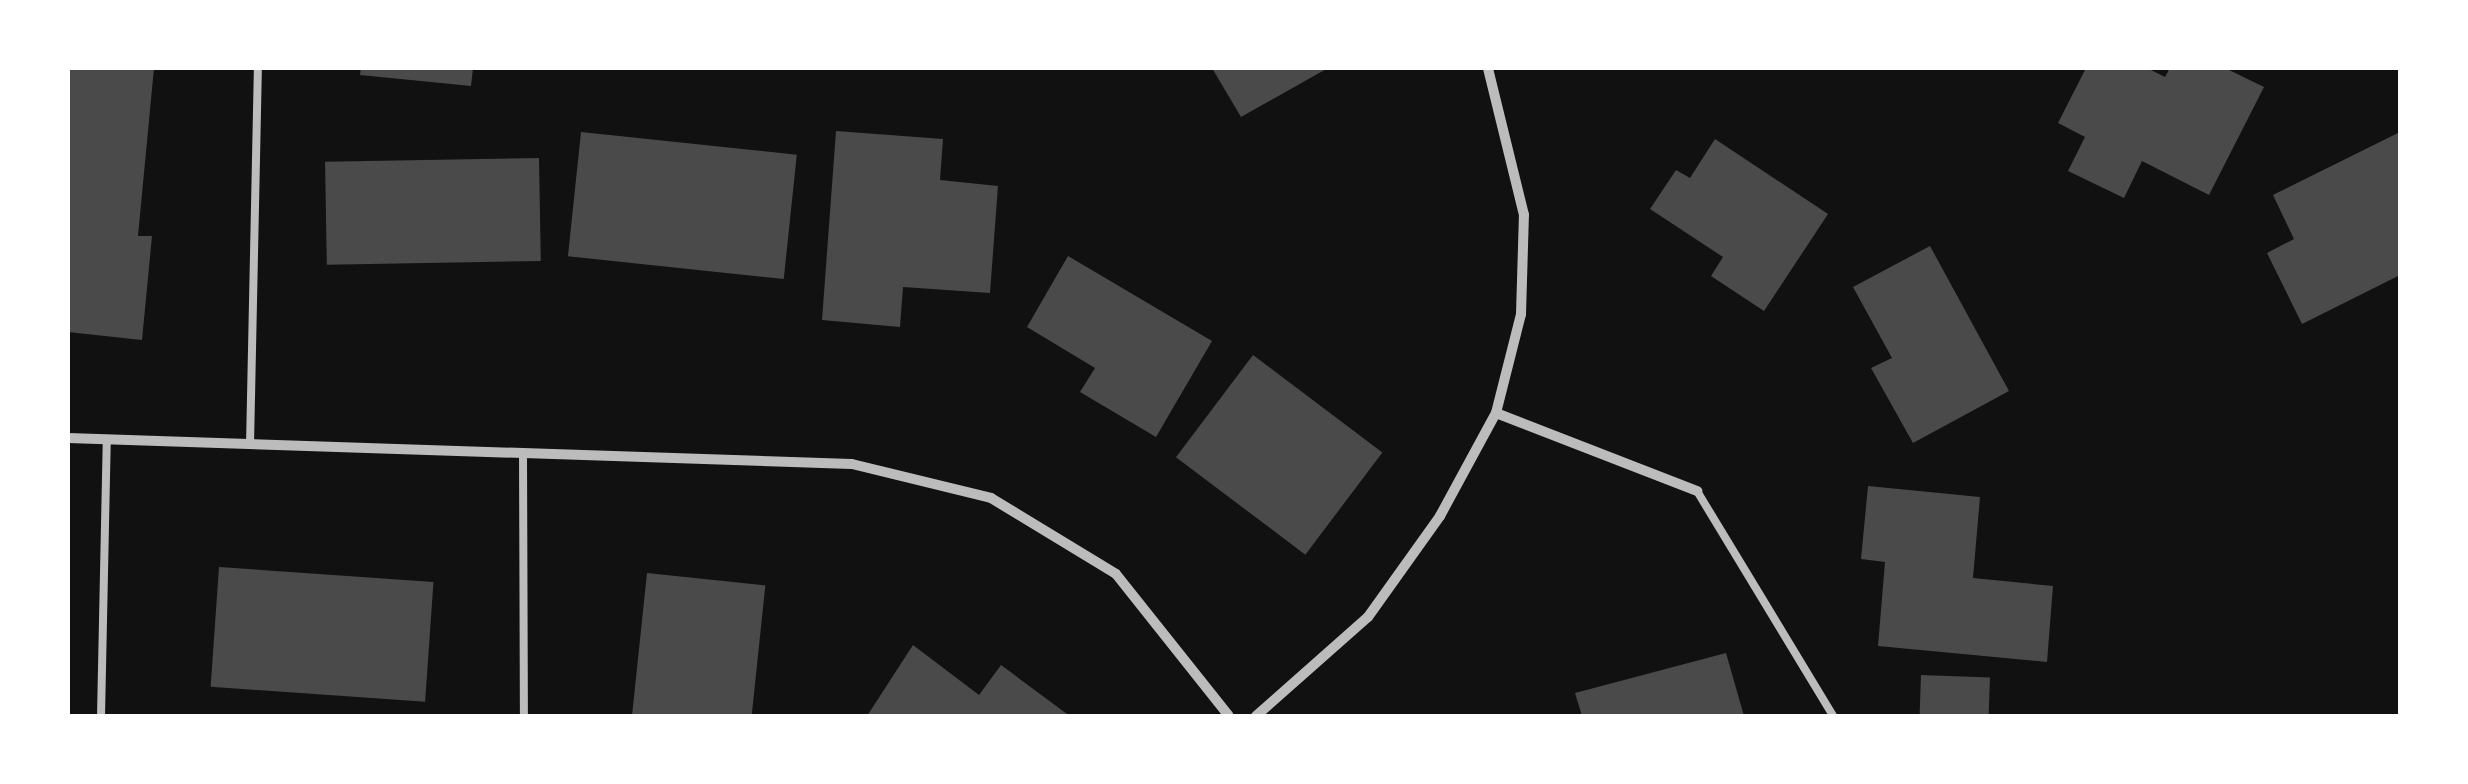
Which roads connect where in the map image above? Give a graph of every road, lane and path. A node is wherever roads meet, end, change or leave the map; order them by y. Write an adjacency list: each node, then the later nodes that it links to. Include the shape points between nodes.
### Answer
1 (258, 68): 6 (lane)
2 (1488, 68): 3 (street, via 1524,215 1521,314)
3 (1496, 412): 8 (street); 12 (street, via 1440,516 1368,616)
4 (68, 438): 5 (street)
5 (107, 440): 6 (street); 9 (lane)
6 (250, 445): 7 (street)
7 (523, 454): 10 (lane); 11 (street, via 852,464 991,498 1116,574)
8 (1697, 490): 13 (lane)
9 (102, 716)
10 (524, 716)
11 (1229, 716)
12 (1256, 716)
13 (1833, 716)

